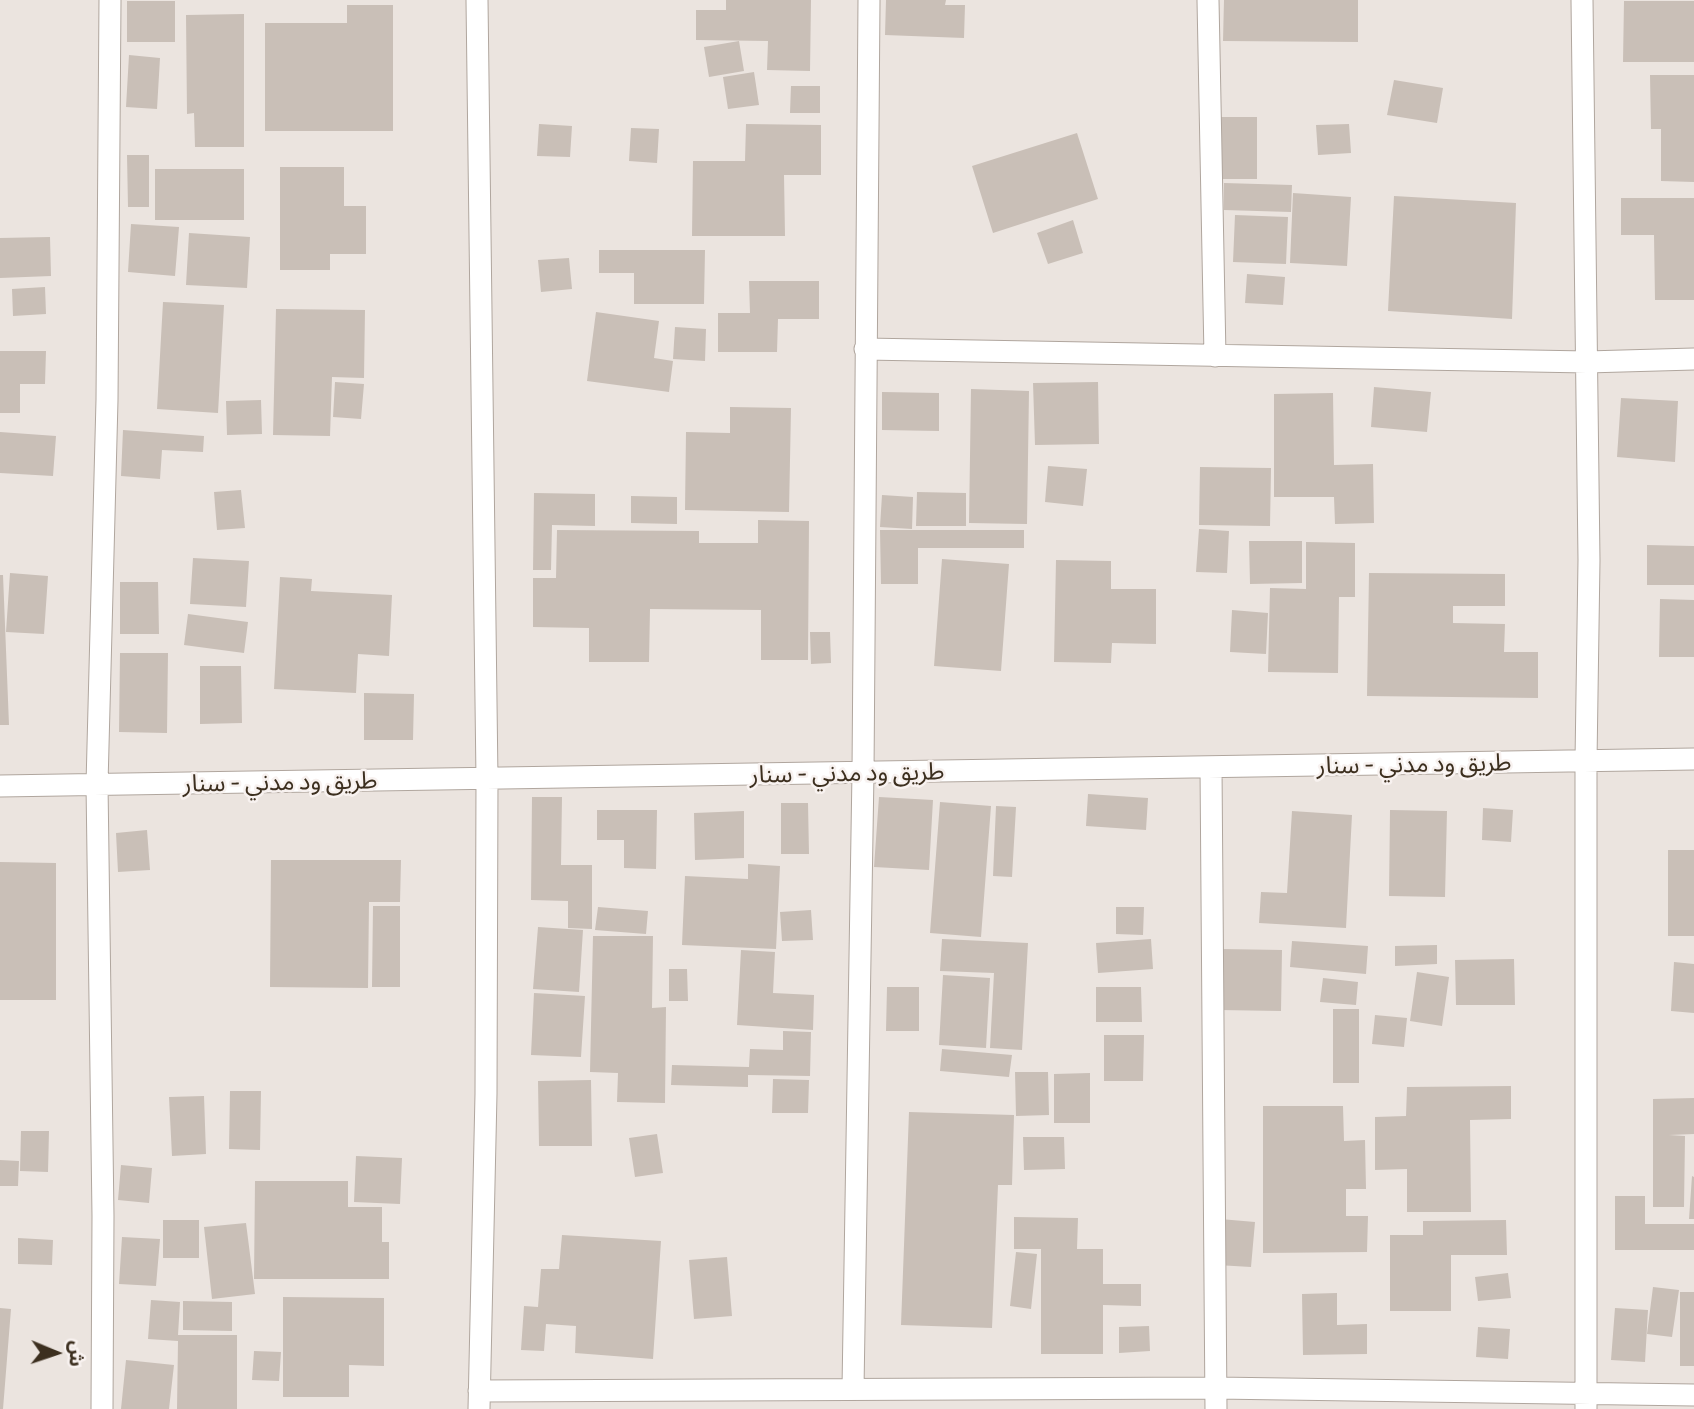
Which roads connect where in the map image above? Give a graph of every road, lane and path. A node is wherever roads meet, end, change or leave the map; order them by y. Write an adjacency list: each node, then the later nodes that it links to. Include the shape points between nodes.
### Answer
1 (110, 0): 15 (street, via 107,400)
2 (477, 0): 14 (street)
3 (869, 0): 6 (street)
4 (1208, 0): 7 (street)
5 (1582, 0): 9 (street)
6 (865, 349): 7 (street); 13 (street)
7 (1215, 356): 9 (street)
8 (1694, 359): 9 (street)
9 (1587, 362): 11 (street)
10 (1694, 760): 11 (street, طريق ود مدني - سنار)
11 (1586, 761): 12 (street, طريق ود مدني - سنار); 21 (street)
12 (1211, 767): 13 (street, طريق ود مدني - سنار); 19 (street)
13 (863, 772): 14 (street, طريق ود مدني - سنار); 17 (street)
14 (487, 779): 15 (street, طريق ود مدني - سنار); 20 (street)
15 (97, 784): 16 (street, طريق ود مدني - سنار); 22 (street)
16 (0, 786)
17 (853, 1388): 19 (street); 20 (street)
18 (1694, 1395): 21 (street)
19 (1216, 1399): 21 (street)
20 (479, 1400)
21 (1587, 1401)
22 (102, 1409)

